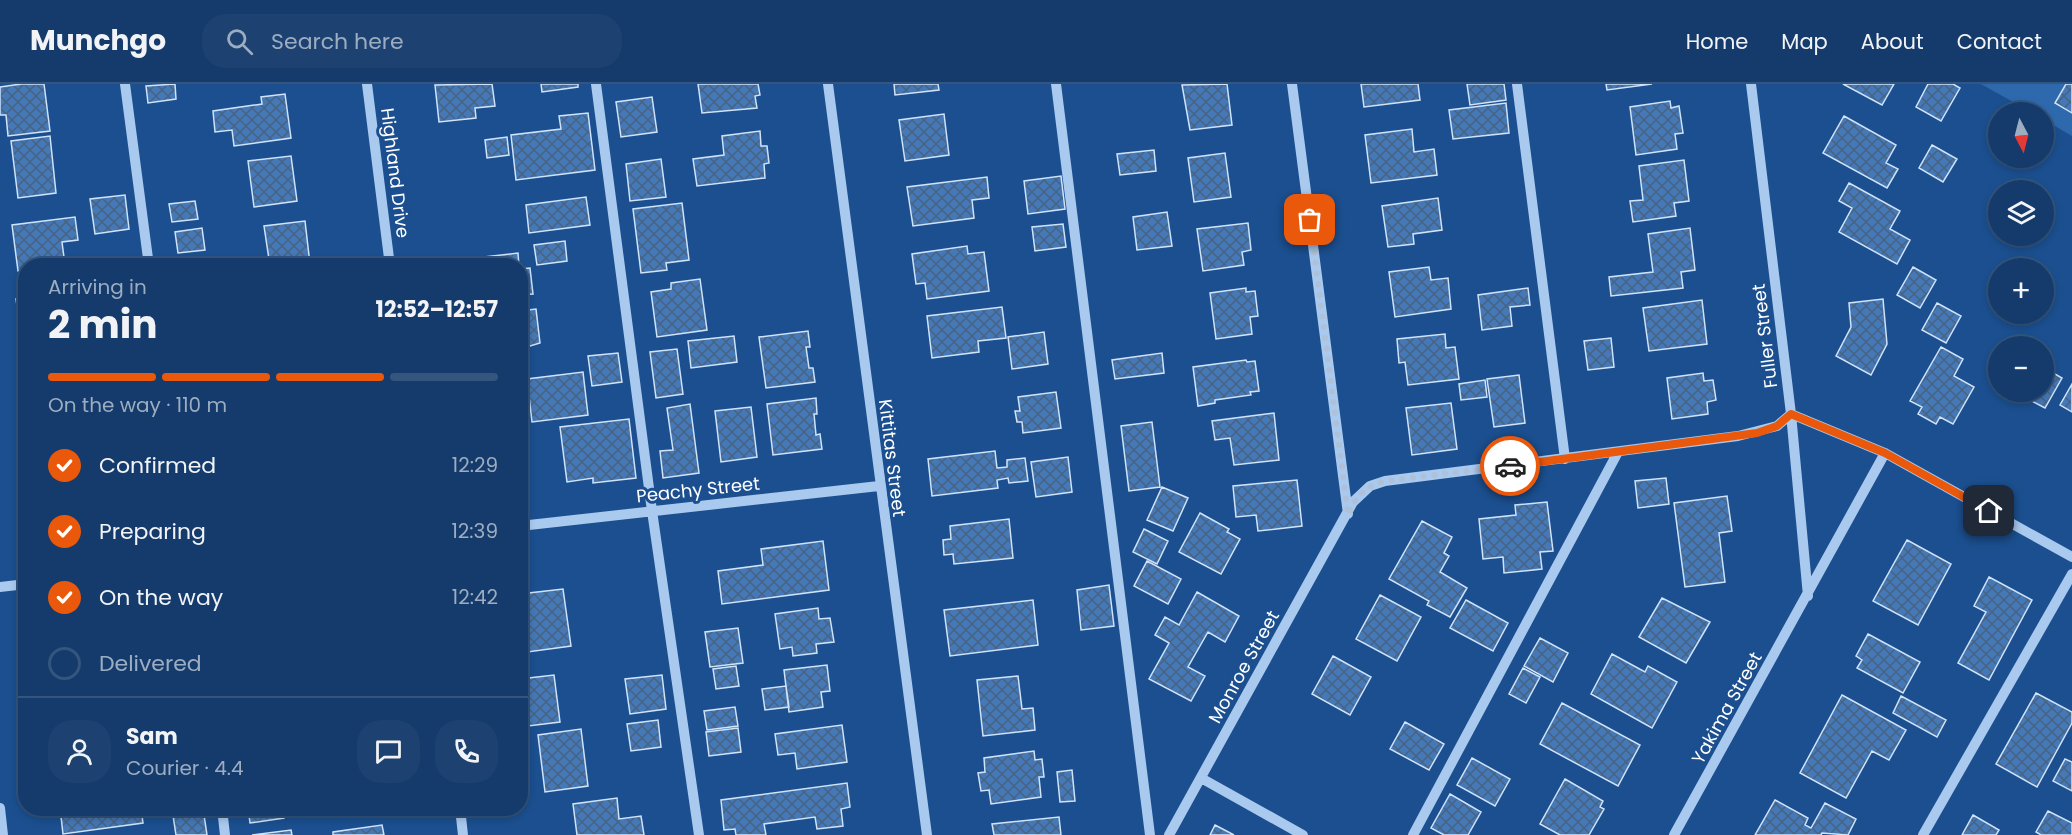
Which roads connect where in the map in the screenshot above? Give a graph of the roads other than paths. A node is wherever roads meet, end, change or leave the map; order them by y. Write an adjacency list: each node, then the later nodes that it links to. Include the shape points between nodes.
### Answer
1 (125, 84): 9 (street)
2 (367, 84): 10 (street, Highland Drive)
3 (596, 84): 16 (street)
4 (828, 84): 15 (street, Kittitas Street)
5 (1056, 84): 33 (street)
6 (1292, 84): 17 (street)
7 (1516, 84): 14 (street)
8 (1751, 84): 11 (street, Fuller Street)
9 (148, 258)
10 (389, 258)
11 (1791, 414): 12 (street, Monroe Street, via 1777,426 1757,433); 13 (street); 23 (street)
12 (1618, 452): 14 (street, Monroe Street); 36 (street)
13 (1885, 453): 19 (street); 23 (street, Yakima Street)
14 (1565, 459): 17 (street, Monroe Street, via 1385,481 1359,494)
15 (879, 486): 16 (street, Peachy Street); 32 (street, Kittitas Street)
16 (652, 511): 18 (street, Peachy Street); 31 (street)
17 (1348, 515): 24 (street, Monroe Street)
18 (528, 525)
19 (2072, 557)
20 (2072, 574): 38 (street)
21 (18, 585): 22 (street)
22 (0, 586)
23 (1808, 597): 37 (street, Yakima Street)
24 (1201, 778): 34 (street, Monroe Street); 35 (street)
25 (0, 808): 28 (street)
26 (223, 816): 29 (street)
27 (461, 816): 30 (street)
28 (3, 835)
29 (225, 835)
30 (463, 835)
31 (699, 835)
32 (927, 835)
33 (1150, 835)
34 (1169, 835)
35 (1303, 835)
36 (1413, 835)
37 (1674, 835)
38 (1923, 835)

